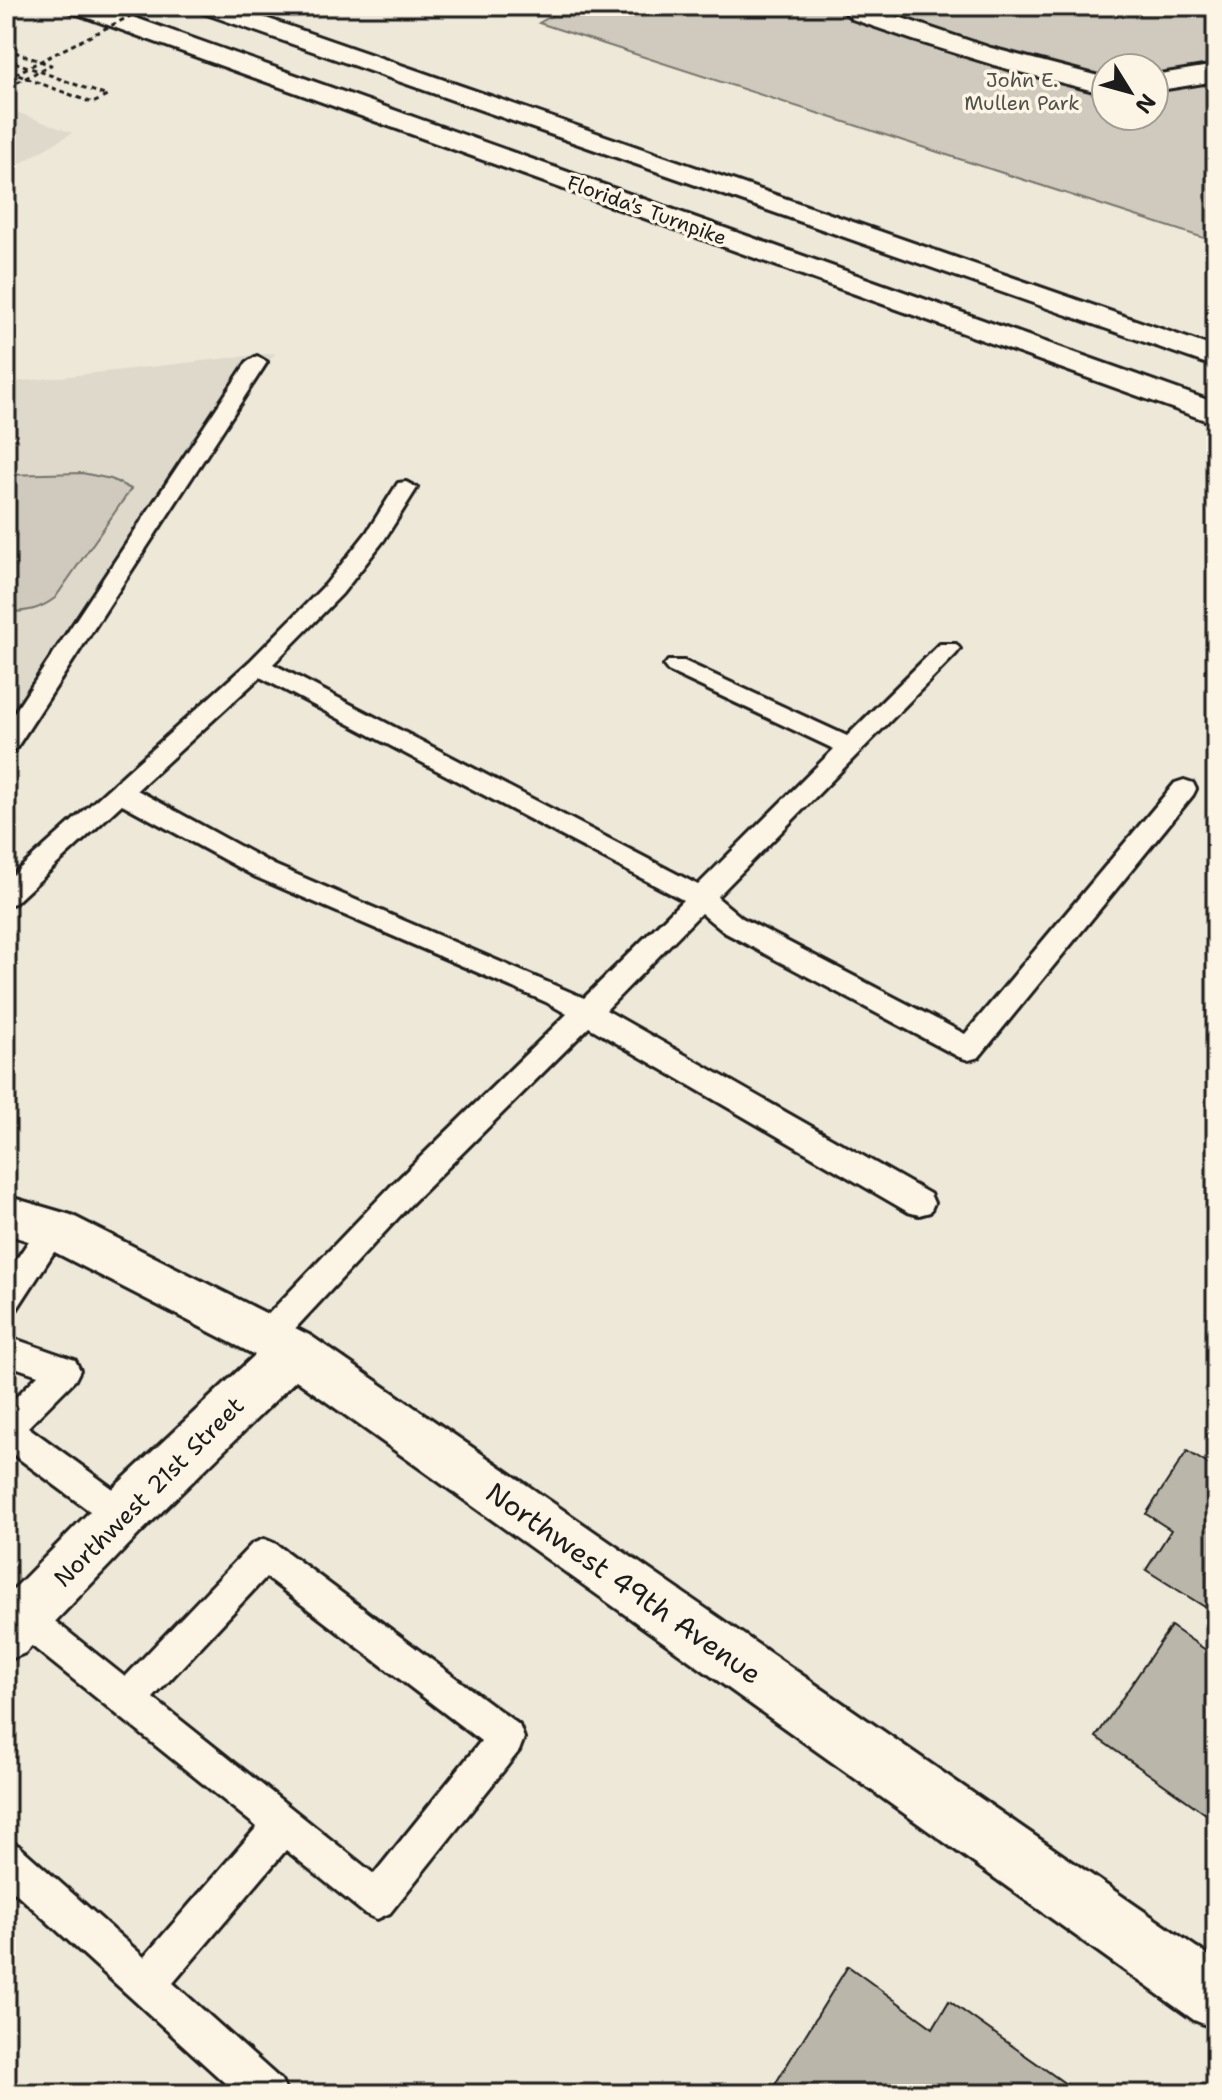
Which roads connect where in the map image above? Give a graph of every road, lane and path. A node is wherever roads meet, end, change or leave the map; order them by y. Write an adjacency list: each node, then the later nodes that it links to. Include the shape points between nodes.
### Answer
1 (78, 6): 13 (main road, Florida's Turnpike)
2 (150, 6): 6 (path, bridge, via 15,74 93,103 107,96)
3 (207, 6): 11 (main road, Florida's Turnpike)
4 (851, 6): 9 (main road, via 861,14 983,55)
5 (6, 49): 10 (path, via 51,65)
6 (6, 59)
7 (1216, 73): 8 (main road)
8 (1170, 80)
9 (1090, 82)
10 (6, 88)
11 (1216, 358)
12 (257, 362): 18 (lane)
13 (1216, 414)
14 (406, 488): 16 (lane, via 334,589)
15 (948, 649): 19 (lane)
16 (258, 666): 21 (lane); 23 (lane)
17 (676, 666): 19 (lane)
18 (6, 744)
19 (850, 747): 23 (lane)
20 (1184, 789): 23 (lane, via 969,1049 733,925)
21 (120, 792): 22 (lane); 24 (lane, via 265,871)
22 (6, 896)
23 (701, 898): 24 (lane)
24 (587, 1012): 25 (lane); 29 (lane, via 400,1196)
25 (919, 1203)
26 (6, 1215): 27 (main road, Northwest 49th Avenue)
27 (54, 1229): 28 (lane); 29 (main road, Northwest 49th Avenue)
28 (6, 1300)
29 (280, 1344): 32 (main road, Northwest 21st Street); 38 (main road, Northwest 49th Avenue)
30 (6, 1350): 31 (lane, via 64,1370)
31 (6, 1429): 32 (lane)
32 (122, 1515): 33 (main road, Northwest 21st Street)
33 (15, 1627): 34 (lane)
34 (128, 1699): 35 (lane); 35 (lane, via 264,1555 506,1738 377,1900)
35 (283, 1825): 37 (lane)
36 (6, 1859): 37 (lane)
37 (146, 1985): 39 (lane)
38 (1216, 1998)
39 (267, 2094)

